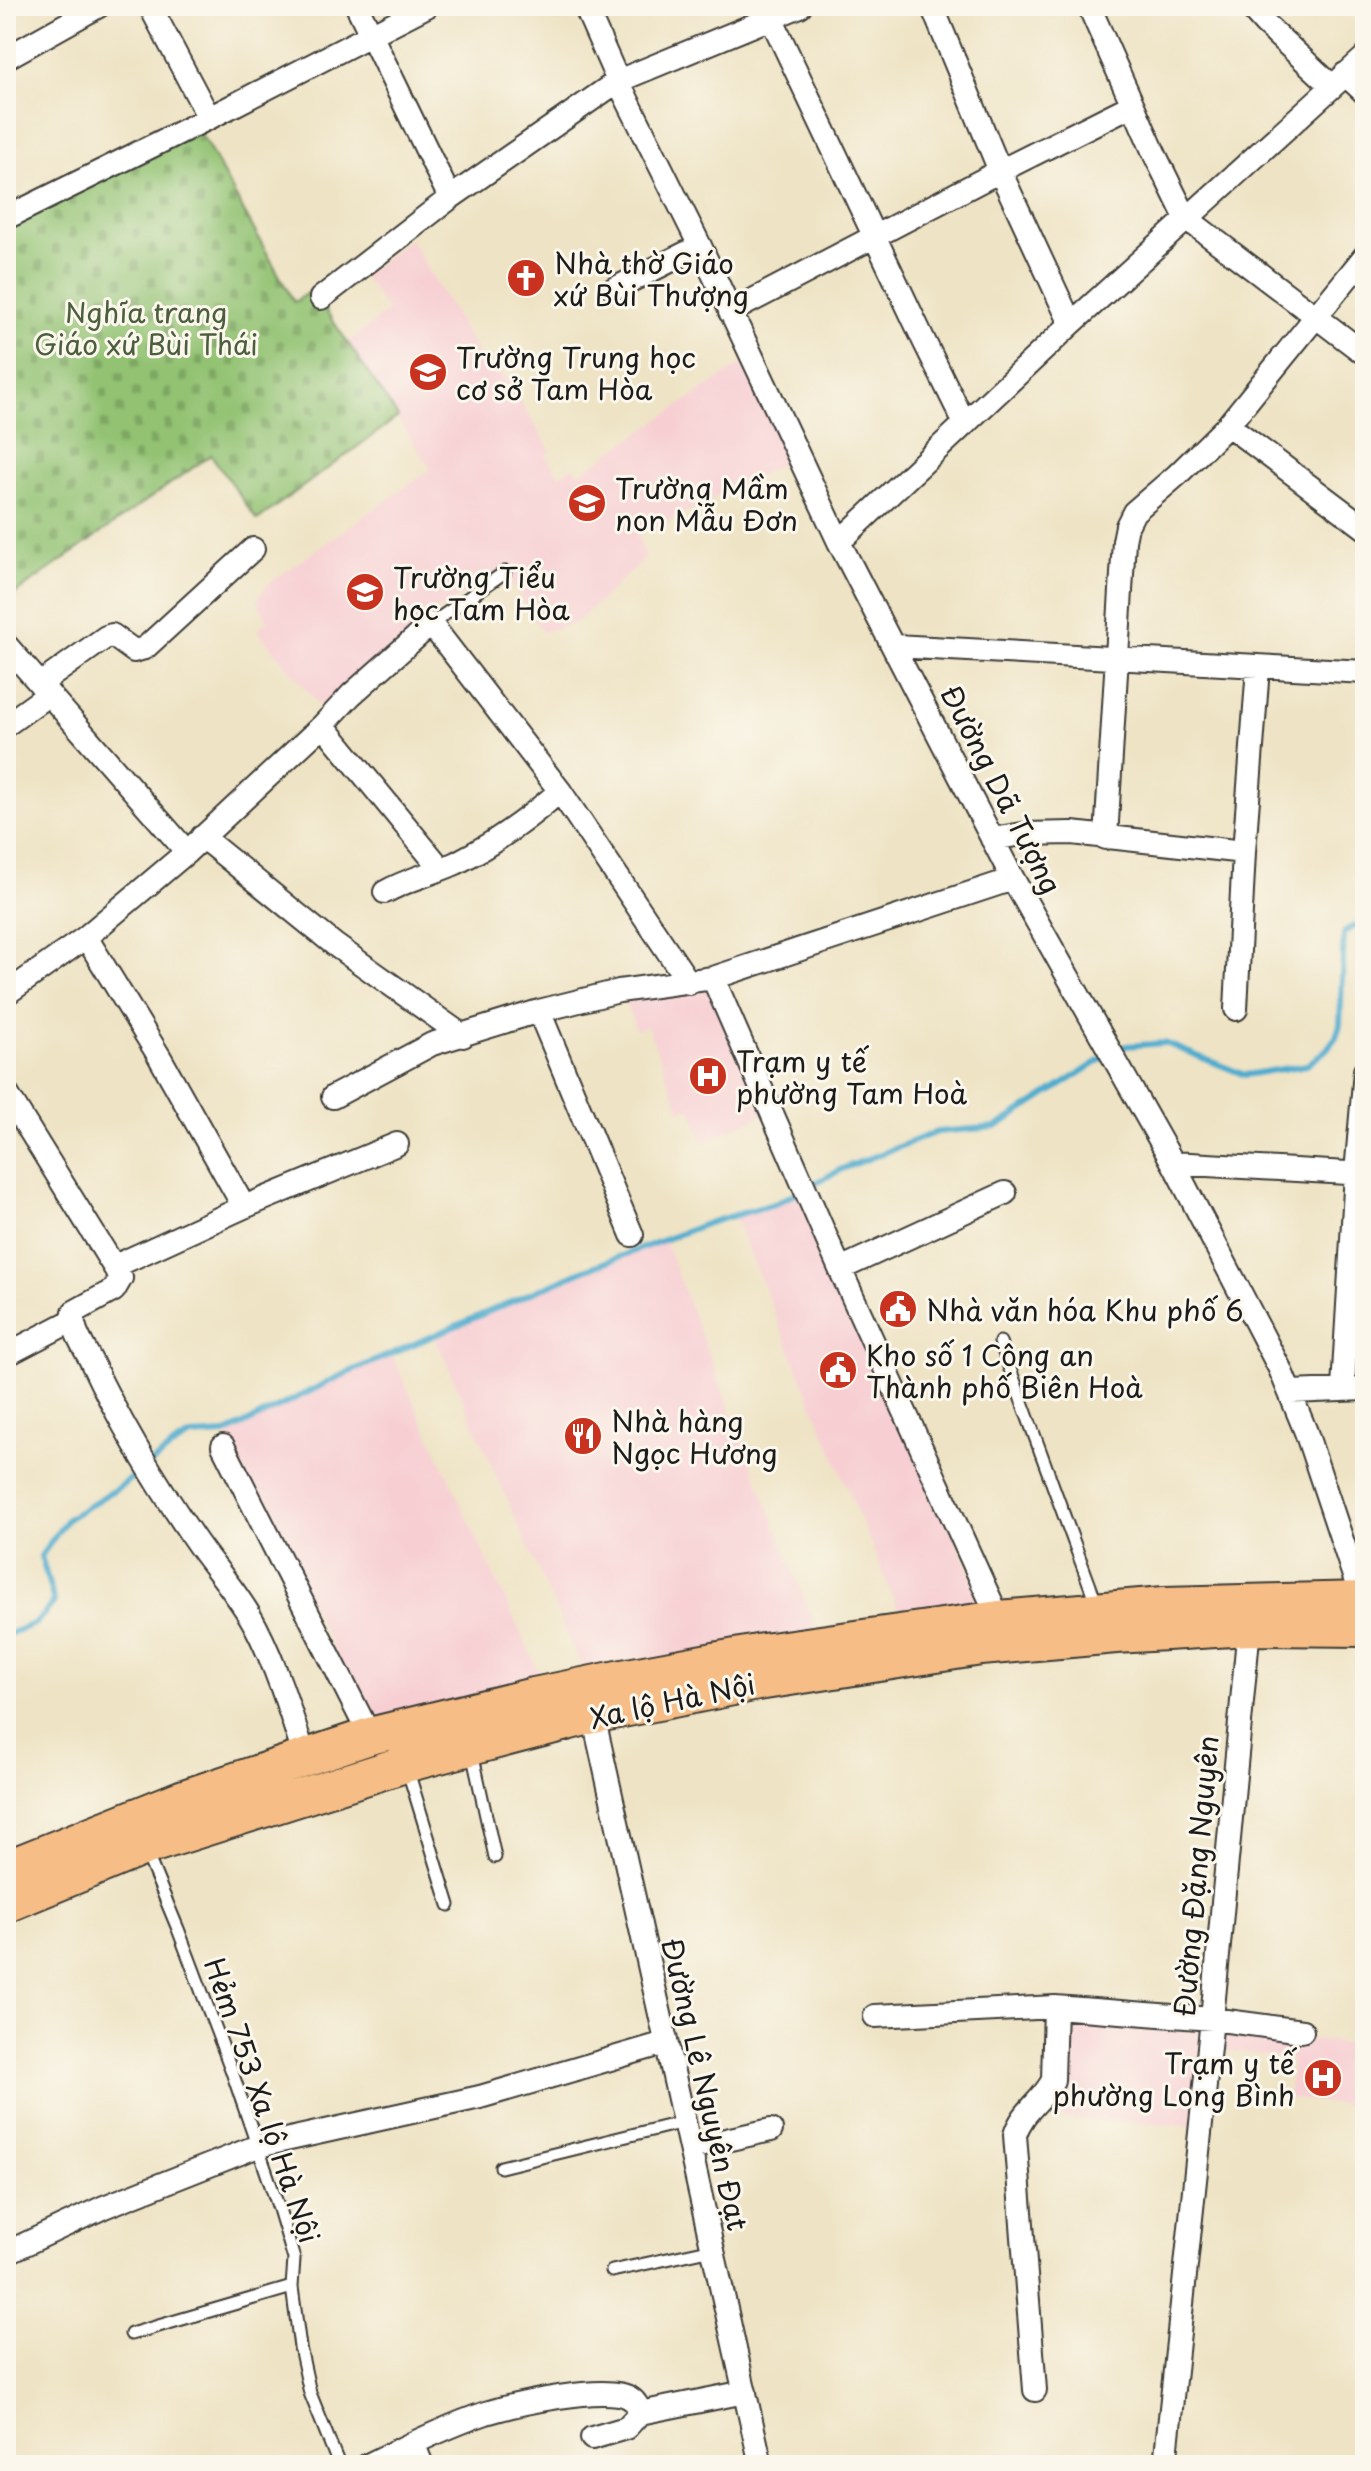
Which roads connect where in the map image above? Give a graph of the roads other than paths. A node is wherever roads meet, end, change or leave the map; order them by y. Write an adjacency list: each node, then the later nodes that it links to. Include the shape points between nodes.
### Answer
1 (99, 6): 13 (street)
2 (150, 6): 18 (street)
3 (357, 6): 11 (street)
4 (427, 6): 11 (street)
5 (585, 6): 15 (street, Đường Dã Tượng)
6 (800, 6): 10 (street)
7 (932, 6): 19 (street)
8 (1089, 6): 17 (street)
9 (1249, 6): 14 (street)
10 (771, 18): 15 (street); 23 (street)
11 (372, 36): 18 (street); 20 (street)
12 (1365, 57): 14 (street)
13 (6, 58)
14 (1339, 80): 16 (street); 22 (street)
15 (618, 81): 20 (street); 24 (street, Đường Dã Tượng)
16 (1365, 93)
17 (1132, 105): 19 (street); 22 (street)
18 (209, 118): 21 (street)
19 (1000, 171): 23 (street); 30 (street)
20 (450, 198): 27 (street)
21 (6, 218)
22 (1186, 218): 29 (street); 30 (street)
23 (874, 237): 28 (street); 32 (street)
24 (700, 246): 26 (street); 28 (street, Đường Dã Tượng)
25 (1365, 256): 29 (street)
26 (614, 289)
27 (321, 298)
28 (730, 312): 35 (street, Đường Dã Tượng)
29 (1316, 315): 31 (street); 33 (street)
30 (1071, 324): 32 (street)
31 (1365, 354)
32 (965, 424): 35 (street)
33 (1228, 425): 34 (street); 41 (street, via 1145,500 1127,526)
34 (1365, 528)
35 (839, 542): 40 (street, Đường Dã Tượng)
36 (253, 549): 44 (street, via 145,648 134,651 112,635 106,637)
37 (505, 572): 38 (lane)
38 (431, 624): 46 (street); 47 (street)
39 (6, 645): 44 (street)
40 (895, 646): 41 (street); 49 (street, Đường Dã Tượng)
41 (1118, 660): 42 (street); 48 (street)
42 (1258, 668): 43 (street); 51 (street)
43 (1365, 672)
44 (45, 689): 45 (street); 50 (street)
45 (6, 725)
46 (323, 725): 50 (street); 52 (street)
47 (560, 791): 52 (street, via 480,850); 57 (street)
48 (1106, 838): 49 (street, via 1046,832); 51 (street)
49 (992, 839): 53 (street, Đường Dã Tượng)
50 (195, 844): 55 (street); 61 (street)
51 (1244, 852): 59 (street)
52 (441, 869): 54 (street)
53 (1013, 879): 56 (street); 66 (street, Đường Dã Tượng)
54 (385, 892)
55 (86, 937): 58 (street); 69 (street)
56 (713, 978): 57 (street); 72 (street)
57 (689, 983): 60 (street, via 630,989)
58 (6, 994)
59 (1236, 1009)
60 (539, 1011): 61 (street); 70 (street)
61 (463, 1036): 64 (street, via 432,1044)
62 (1365, 1071): 67 (street)
63 (6, 1092): 71 (street)
64 (333, 1097)
65 (397, 1144): 69 (street)
66 (1173, 1163): 67 (street); 77 (street, Đường Dã Tượng)
67 (1360, 1173): 76 (street)
68 (1005, 1193): 72 (street)
69 (244, 1207): 71 (street)
70 (632, 1235)
71 (115, 1266): 73 (street, via 120,1284 76,1310)
72 (840, 1269): 81 (street)
73 (73, 1320): 75 (street); 86 (street, via 116,1414 256,1626)
74 (1000, 1342): 80 (lane)
75 (6, 1355)
76 (1354, 1388): 77 (street)
77 (1291, 1392): 79 (street, Đường Dã Tượng)
78 (223, 1446): 84 (street)
79 (1364, 1609): 80 (highway, via 1164,1605); 82 (highway, Xa lộ Hà Nội)
80 (1098, 1610): 81 (highway)
81 (999, 1619): 83 (highway, via 763,1652)
82 (1249, 1627): 83 (highway, Xa lộ Hà Nội, via 981,1647 758,1682); 95 (street, Đường Đặng Nguyên)
83 (596, 1699): 84 (highway, Xa lộ Hà Nội, via 534,1696); 85 (highway, Xa lộ Hà Nội); 97 (street, Đường Lê Nguyên Đạt)
84 (370, 1736): 86 (highway, Xa lộ Hà Nội)
85 (471, 1747): 87 (highway, Xa lộ Hà Nội); 89 (lane)
86 (305, 1758): 90 (highway, Xa lộ Hà Nội, via 181,1799)
87 (405, 1764): 88 (highway, Xa lộ Hà Nội); 92 (lane)
88 (144, 1847): 91 (highway, Xa lộ Hà Nội); 100 (lane, Hẻm 753 Xa lộ Hà Nội)
89 (495, 1857)
90 (6, 1869)
91 (6, 1904)
92 (449, 1905)
93 (1055, 2007): 94 (street); 95 (street); 108 (street, via 1053,2080 1020,2120 1015,2135)
94 (875, 2016)
95 (1212, 2019): 96 (street); 117 (street, Đường Đặng Nguyên)
96 (1302, 2031)
97 (665, 2043): 98 (street, Đường Lê Nguyên Đạt); 100 (street, via 480,2097)
98 (684, 2122): 101 (street, Đường Lê Nguyên Đạt); 102 (lane)
99 (771, 2130): 101 (street)
100 (258, 2146): 104 (street, via 104,2207); 106 (lane, Hẻm 753 Xa lộ Hà Nội, via 294,2259)
101 (690, 2148): 103 (street, Đường Lê Nguyên Đạt)
102 (501, 2167)
103 (713, 2249): 105 (lane); 109 (street, Đường Lê Nguyên Đạt)
104 (6, 2253)
105 (612, 2271)
106 (292, 2287): 107 (lane); 113 (lane, Hẻm 753 Xa lộ Hà Nội, via 310,2393)
107 (131, 2334)
108 (1035, 2390)
109 (745, 2392): 110 (street); 116 (street, Đường Lê Nguyên Đạt)
110 (640, 2413): 111 (street, via 626,2428); 112 (street, via 629,2397 569,2396 485,2414)
111 (592, 2438)
112 (413, 2443): 114 (street); 115 (street)
113 (339, 2465)
114 (368, 2465)
115 (422, 2465)
116 (761, 2465)
117 (1165, 2465)

